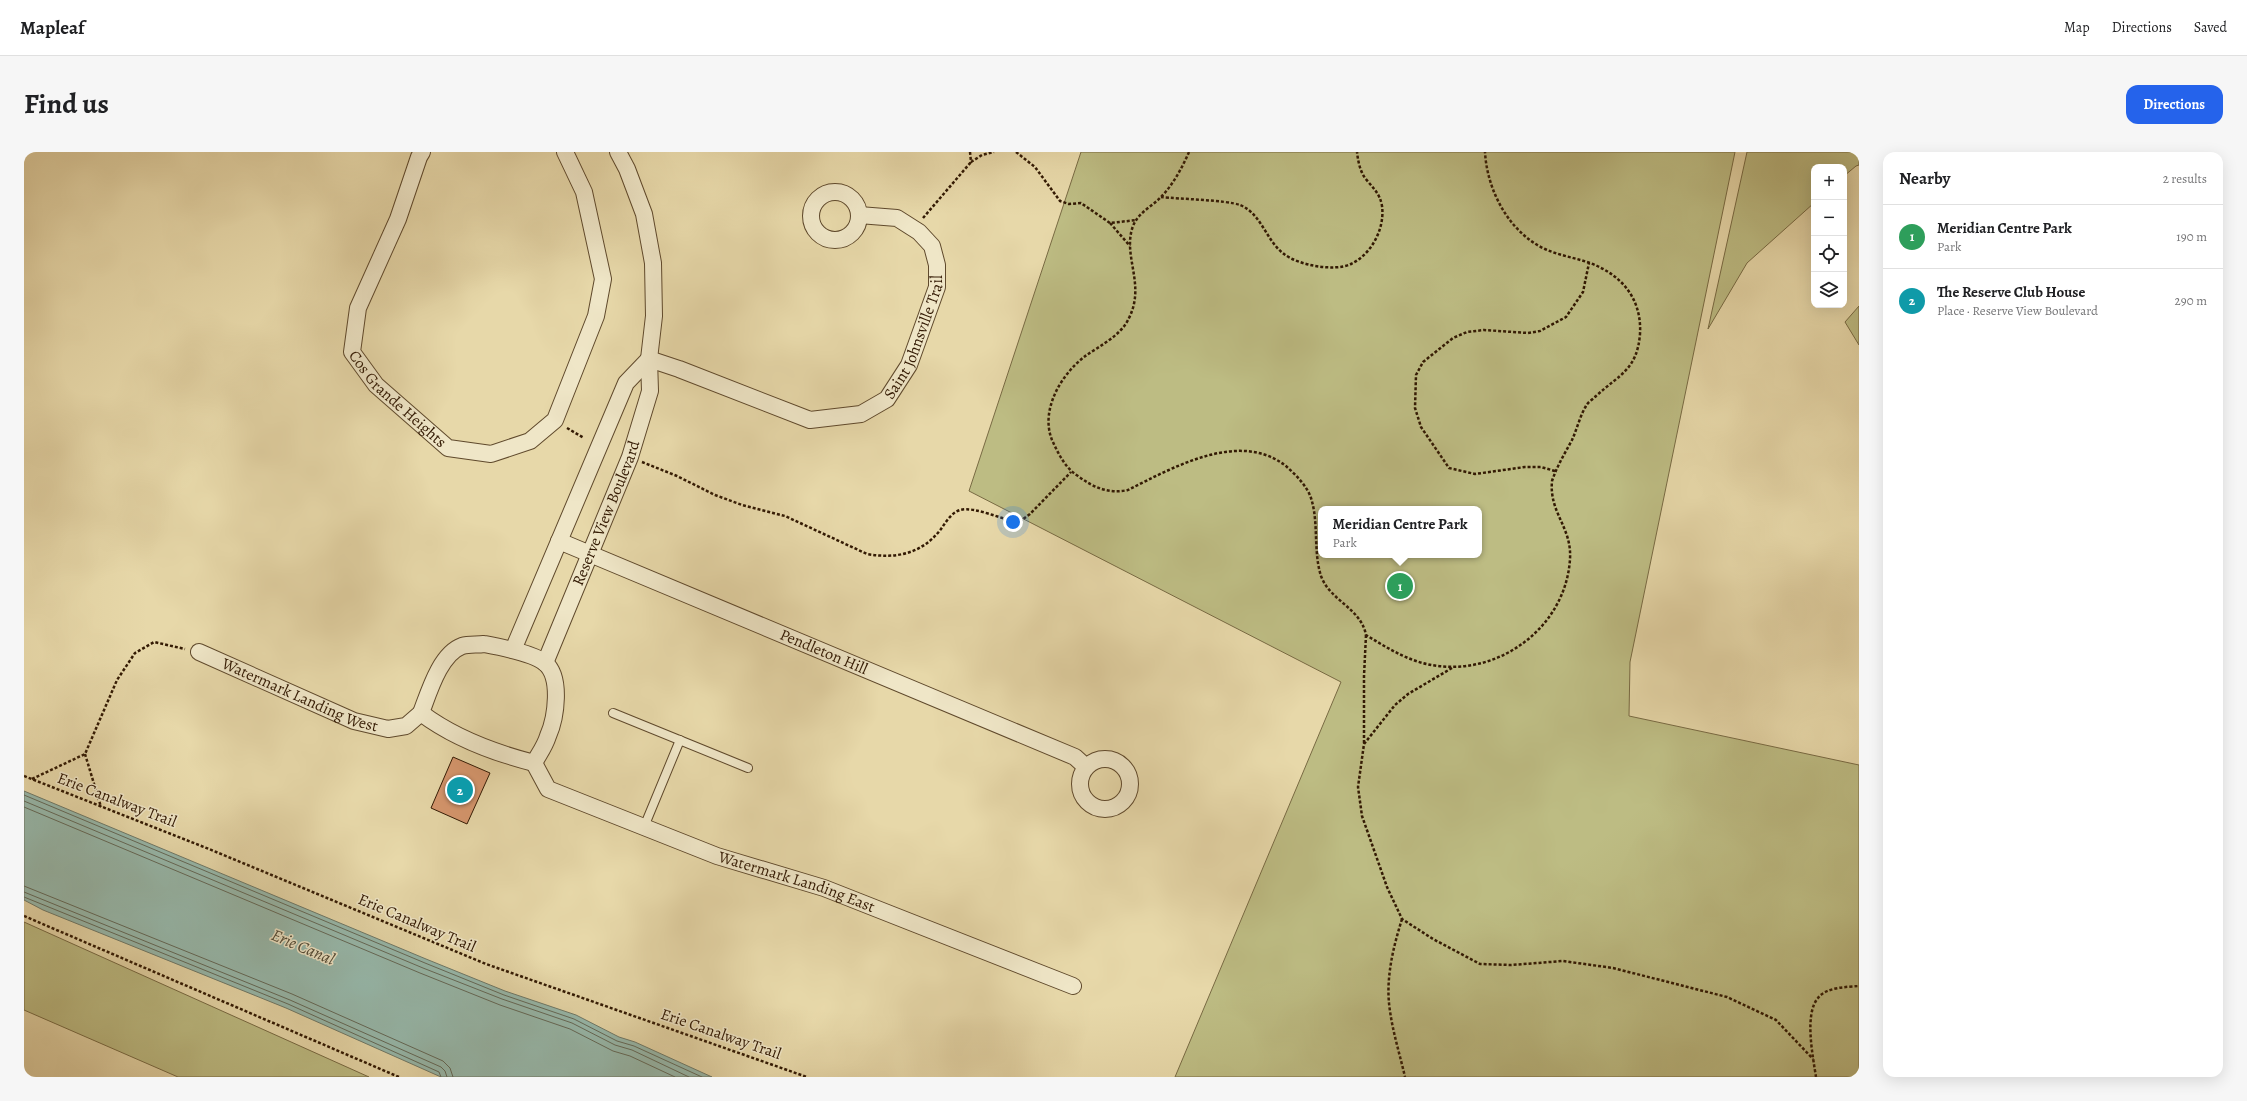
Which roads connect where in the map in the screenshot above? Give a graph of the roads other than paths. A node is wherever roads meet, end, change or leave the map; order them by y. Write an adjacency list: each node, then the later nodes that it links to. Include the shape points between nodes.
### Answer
1 (422, 152): 2 (street, Cos Grande Heights, via 398,219 358,308 352,352 376,385 448,448 491,454 530,441 555,420 596,316 604,279 584,192)
2 (565, 152)
3 (618, 152): 5 (street, Reserve View Boulevard, via 644,214 653,263 654,316)
4 (859, 215): 5 (street, Saint Johnsville Trail, via 897,218 914,229 932,246 937,266 936,287 909,365 887,399 861,414 810,420)
5 (649, 359): 6 (street, Reserve View Boulevard, via 626,383); 7 (street, Reserve View Boulevard, via 650,391 630,457)
6 (559, 541): 7 (street, Pendleton Hill); 8 (street, Reserve View Boulevard)
7 (591, 555): 10 (street, Reserve View Boulevard); 15 (street, Pendleton Hill, via 1075,758)
8 (513, 650): 10 (street); 11 (street, via 484,644 462,646 447,655 430,688)
9 (200, 652): 11 (street, Watermark Landing West, via 354,721 388,729 406,726)
10 (546, 663): 14 (street, via 555,681 554,716 549,736)
11 (421, 713): 14 (street, via 437,725 502,755)
12 (613, 713): 13 (lane)
13 (680, 740): 16 (lane); 17 (lane)
14 (534, 763): 17 (street, Watermark Landing East, via 548,789)
15 (1086, 767)
16 (748, 768)
17 (644, 827): 18 (street, Watermark Landing East, via 717,856 824,888)
18 (1073, 986)

